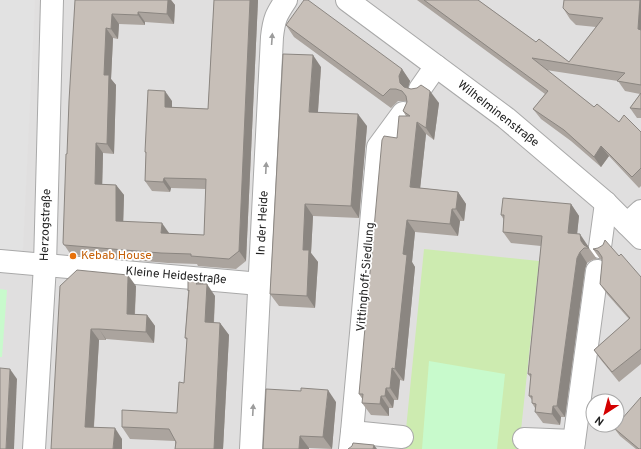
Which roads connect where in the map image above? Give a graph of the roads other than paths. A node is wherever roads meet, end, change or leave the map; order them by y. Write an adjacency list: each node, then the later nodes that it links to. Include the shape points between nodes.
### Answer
1 (52, 0): 11 (street, Herzogstraße)
2 (286, 0): 13 (street, In der Heide, one-way to 2, via 272,37 274,21)
3 (347, 0): 4 (street, Wilhelminenstraße)
4 (436, 66): 5 (street); 7 (street, Wilhelminenstraße, via 506,118)
5 (420, 89)
6 (402, 113): 16 (street, Vittinghoff-Siedlung, via 378,147)
7 (606, 203): 8 (street, Wilhelminenstraße); 9 (street)
8 (636, 224)
9 (600, 247)
10 (0, 261): 11 (street, Kleine Heidestraße)
11 (45, 265): 13 (street, Kleine Heidestraße); 18 (street, Herzogstraße)
12 (597, 271): 17 (street)
13 (260, 284): 19 (street, In der Heide, one-way to 13)
14 (402, 437): 16 (street)
15 (524, 439): 17 (street)
16 (351, 440)
17 (574, 445)
18 (34, 449)
19 (251, 449)

